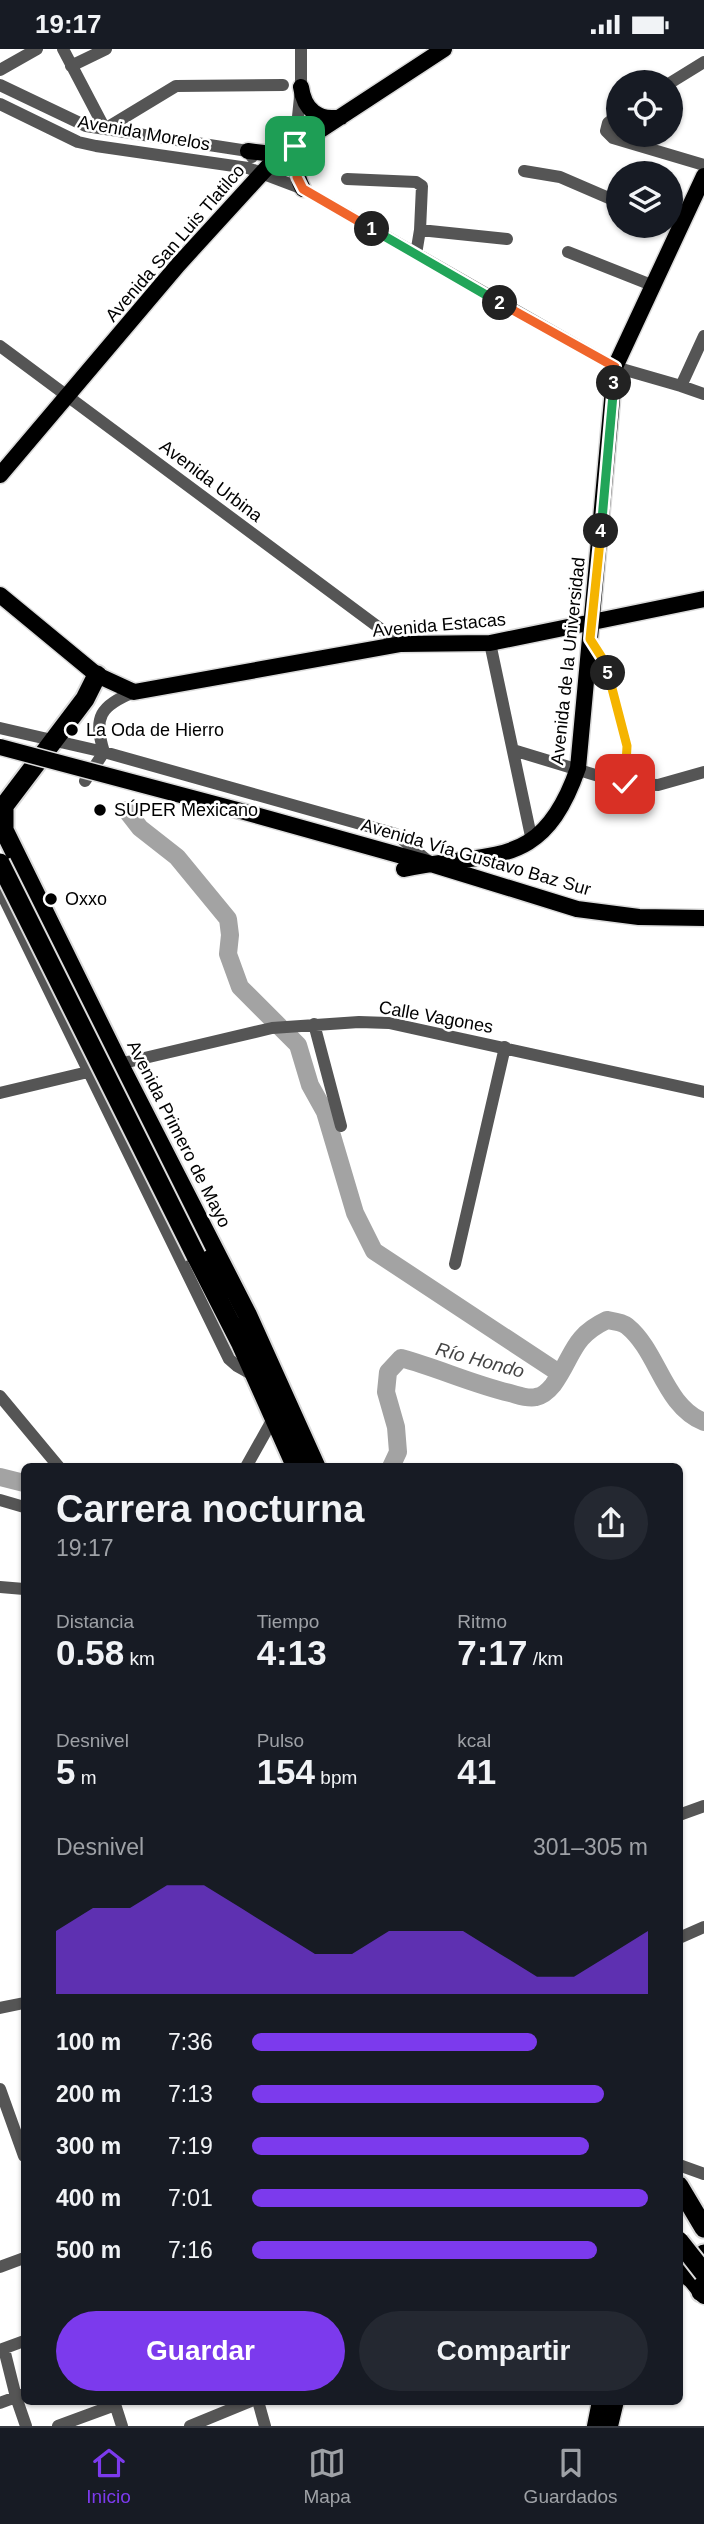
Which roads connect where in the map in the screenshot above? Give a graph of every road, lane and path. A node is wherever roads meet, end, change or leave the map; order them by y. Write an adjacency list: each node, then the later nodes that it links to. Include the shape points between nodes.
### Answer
1 (37, 49): 8 (street)
2 (62, 49): 7 (street)
3 (106, 49): 7 (street)
4 (301, 49): 12 (street)
5 (444, 49): 14 (main road, Avenida San Luis Tlatilco)
6 (704, 62): 9 (street)
7 (71, 65): 15 (street)
8 (0, 70)
9 (683, 75)
10 (0, 85): 15 (street, via 72,121)
11 (283, 85): 15 (street, via 176,86)
12 (301, 87): 14 (main road, via 309,110 319,117); 16 (street)
13 (0, 104): 21 (street, Avenida Morelos, via 78,142)
14 (343, 116): 16 (main road, Avenida San Luis Tlatilco)
15 (105, 129): 18 (street)
16 (295, 147): 18 (main road); 21 (main road, Avenida San Luis Tlatilco); 24 (main road, via 299,150 297,177)
17 (643, 147): 19 (street)
18 (247, 151): 21 (street)
19 (704, 165)
20 (524, 171): 25 (street, via 560,177)
21 (263, 172): 24 (street, Avenida Morelos); 38 (main road, Avenida San Luis Tlatilco)
22 (704, 176): 26 (main road, Avenida de la Universidad)
23 (347, 179): 27 (street, via 419,184 423,190)
24 (303, 189): 31 (street, Avenida Morelos)
25 (606, 197)
26 (683, 214)
27 (420, 230): 29 (street); 31 (street)
28 (671, 238): 32 (main road, Avenida de la Universidad)
29 (507, 239)
30 (568, 252): 32 (street)
31 (416, 254): 35 (street, Avenida Morelos)
32 (654, 286): 35 (main road, Avenida de la Universidad)
33 (704, 336): 36 (street)
34 (0, 346): 38 (street, Avenida Urbina)
35 (615, 367): 36 (street, Avenida Morelos); 42 (main road, Avenida de la Universidad)
36 (681, 386): 37 (street, Avenida Morelos)
37 (704, 394)
38 (68, 397): 39 (main road, Avenida San Luis Tlatilco); 45 (street, Avenida Urbina)
39 (0, 475)
40 (0, 595): 46 (main road)
41 (704, 599): 42 (main road, Avenida Estacas)
42 (592, 621): 43 (main road, Avenida de la Universidad); 44 (main road, Avenida Estacas)
43 (590, 639): 53 (main road, Avenida de la Universidad); 56 (street, via 606,664 627,746)
44 (490, 643): 45 (main road, Avenida Estacas); 51 (street)
45 (401, 644): 47 (main road, Avenida Estacas)
46 (97, 675): 47 (main road); 49 (highway, via 85,699)
47 (134, 692): 52 (street, via 103,711 98,731)
48 (0, 728): 49 (street)
49 (52, 741): 52 (street); 57 (highway, via 4,806)
50 (0, 747): 60 (main road, Avenida Vía Gustavo Baz Sur, bridge)
51 (513, 750): 53 (street); 58 (street)
52 (104, 752): 55 (street); 60 (street, via 396,834)
53 (578, 768): 56 (street); 58 (main road, Avenida de la Universidad, via 555,817)
54 (704, 772): 56 (street, via 658,785)
55 (85, 781)
56 (625, 784)
57 (2, 826): 64 (highway, Avenida Primero de Mayo)
58 (532, 841): 60 (main road, Avenida de la Universidad, via 509,853)
59 (0, 863): 74 (highway, bridge)
60 (431, 863): 61 (main road, Avenida de la Universidad); 63 (main road, Avenida Vía Gustavo Baz Sur, via 576,909 639,917)
61 (404, 869)
62 (0, 890): 65 (street)
63 (704, 918)
64 (76, 975): 65 (street); 68 (highway, Avenida Primero de Mayo)
65 (48, 989): 69 (street)
66 (314, 1024): 67 (street, Calle Vagones, via 389,1023); 68 (street, Calle Vagones, via 272,1028); 72 (street)
67 (505, 1047): 70 (street, Calle Vagones); 73 (street)
68 (119, 1065): 80 (highway, Avenida Primero de Mayo, via 247,1314)
69 (88, 1072): 71 (street); 74 (street, via 229,1359)
70 (704, 1092)
71 (0, 1093)
72 (341, 1126)
73 (455, 1264)
74 (256, 1377): 76 (highway)
75 (0, 1396): 78 (street)
76 (274, 1417): 77 (highway); 79 (street)
77 (291, 1462)
78 (56, 1463)
79 (248, 1463)
80 (314, 1463)
81 (0, 1500): 82 (street)
82 (21, 1506)
83 (0, 1587): 84 (street)
84 (21, 1589)
85 (704, 1806): 86 (street)
86 (683, 1814)
87 (704, 1927): 88 (street)
88 (683, 1936)
89 (21, 2004): 90 (street)
90 (0, 2008)
91 (0, 2089): 92 (street)
92 (21, 2148)
93 (683, 2166): 94 (street)
94 (704, 2174)
95 (683, 2193): 96 (highway)
96 (704, 2228)
97 (683, 2246): 103 (highway, bridge)
98 (704, 2254): 101 (highway)
99 (21, 2259): 100 (street)
100 (0, 2267)
101 (683, 2269)
102 (683, 2273): 104 (main road)
103 (704, 2273)
104 (703, 2290)
105 (21, 2342): 106 (street)
106 (2, 2349): 107 (street)
107 (20, 2395): 108 (street)
108 (0, 2403)
109 (22, 2405): 116 (street)
110 (110, 2405): 117 (street)
111 (116, 2405): 118 (street)
112 (241, 2405): 119 (street)
113 (259, 2405): 120 (street)
114 (599, 2405): 121 (main road)
115 (615, 2405): 122 (main road)
116 (26, 2426)
117 (58, 2426)
118 (122, 2426)
119 (190, 2426)
120 (265, 2426)
121 (594, 2426)
122 (610, 2426)

